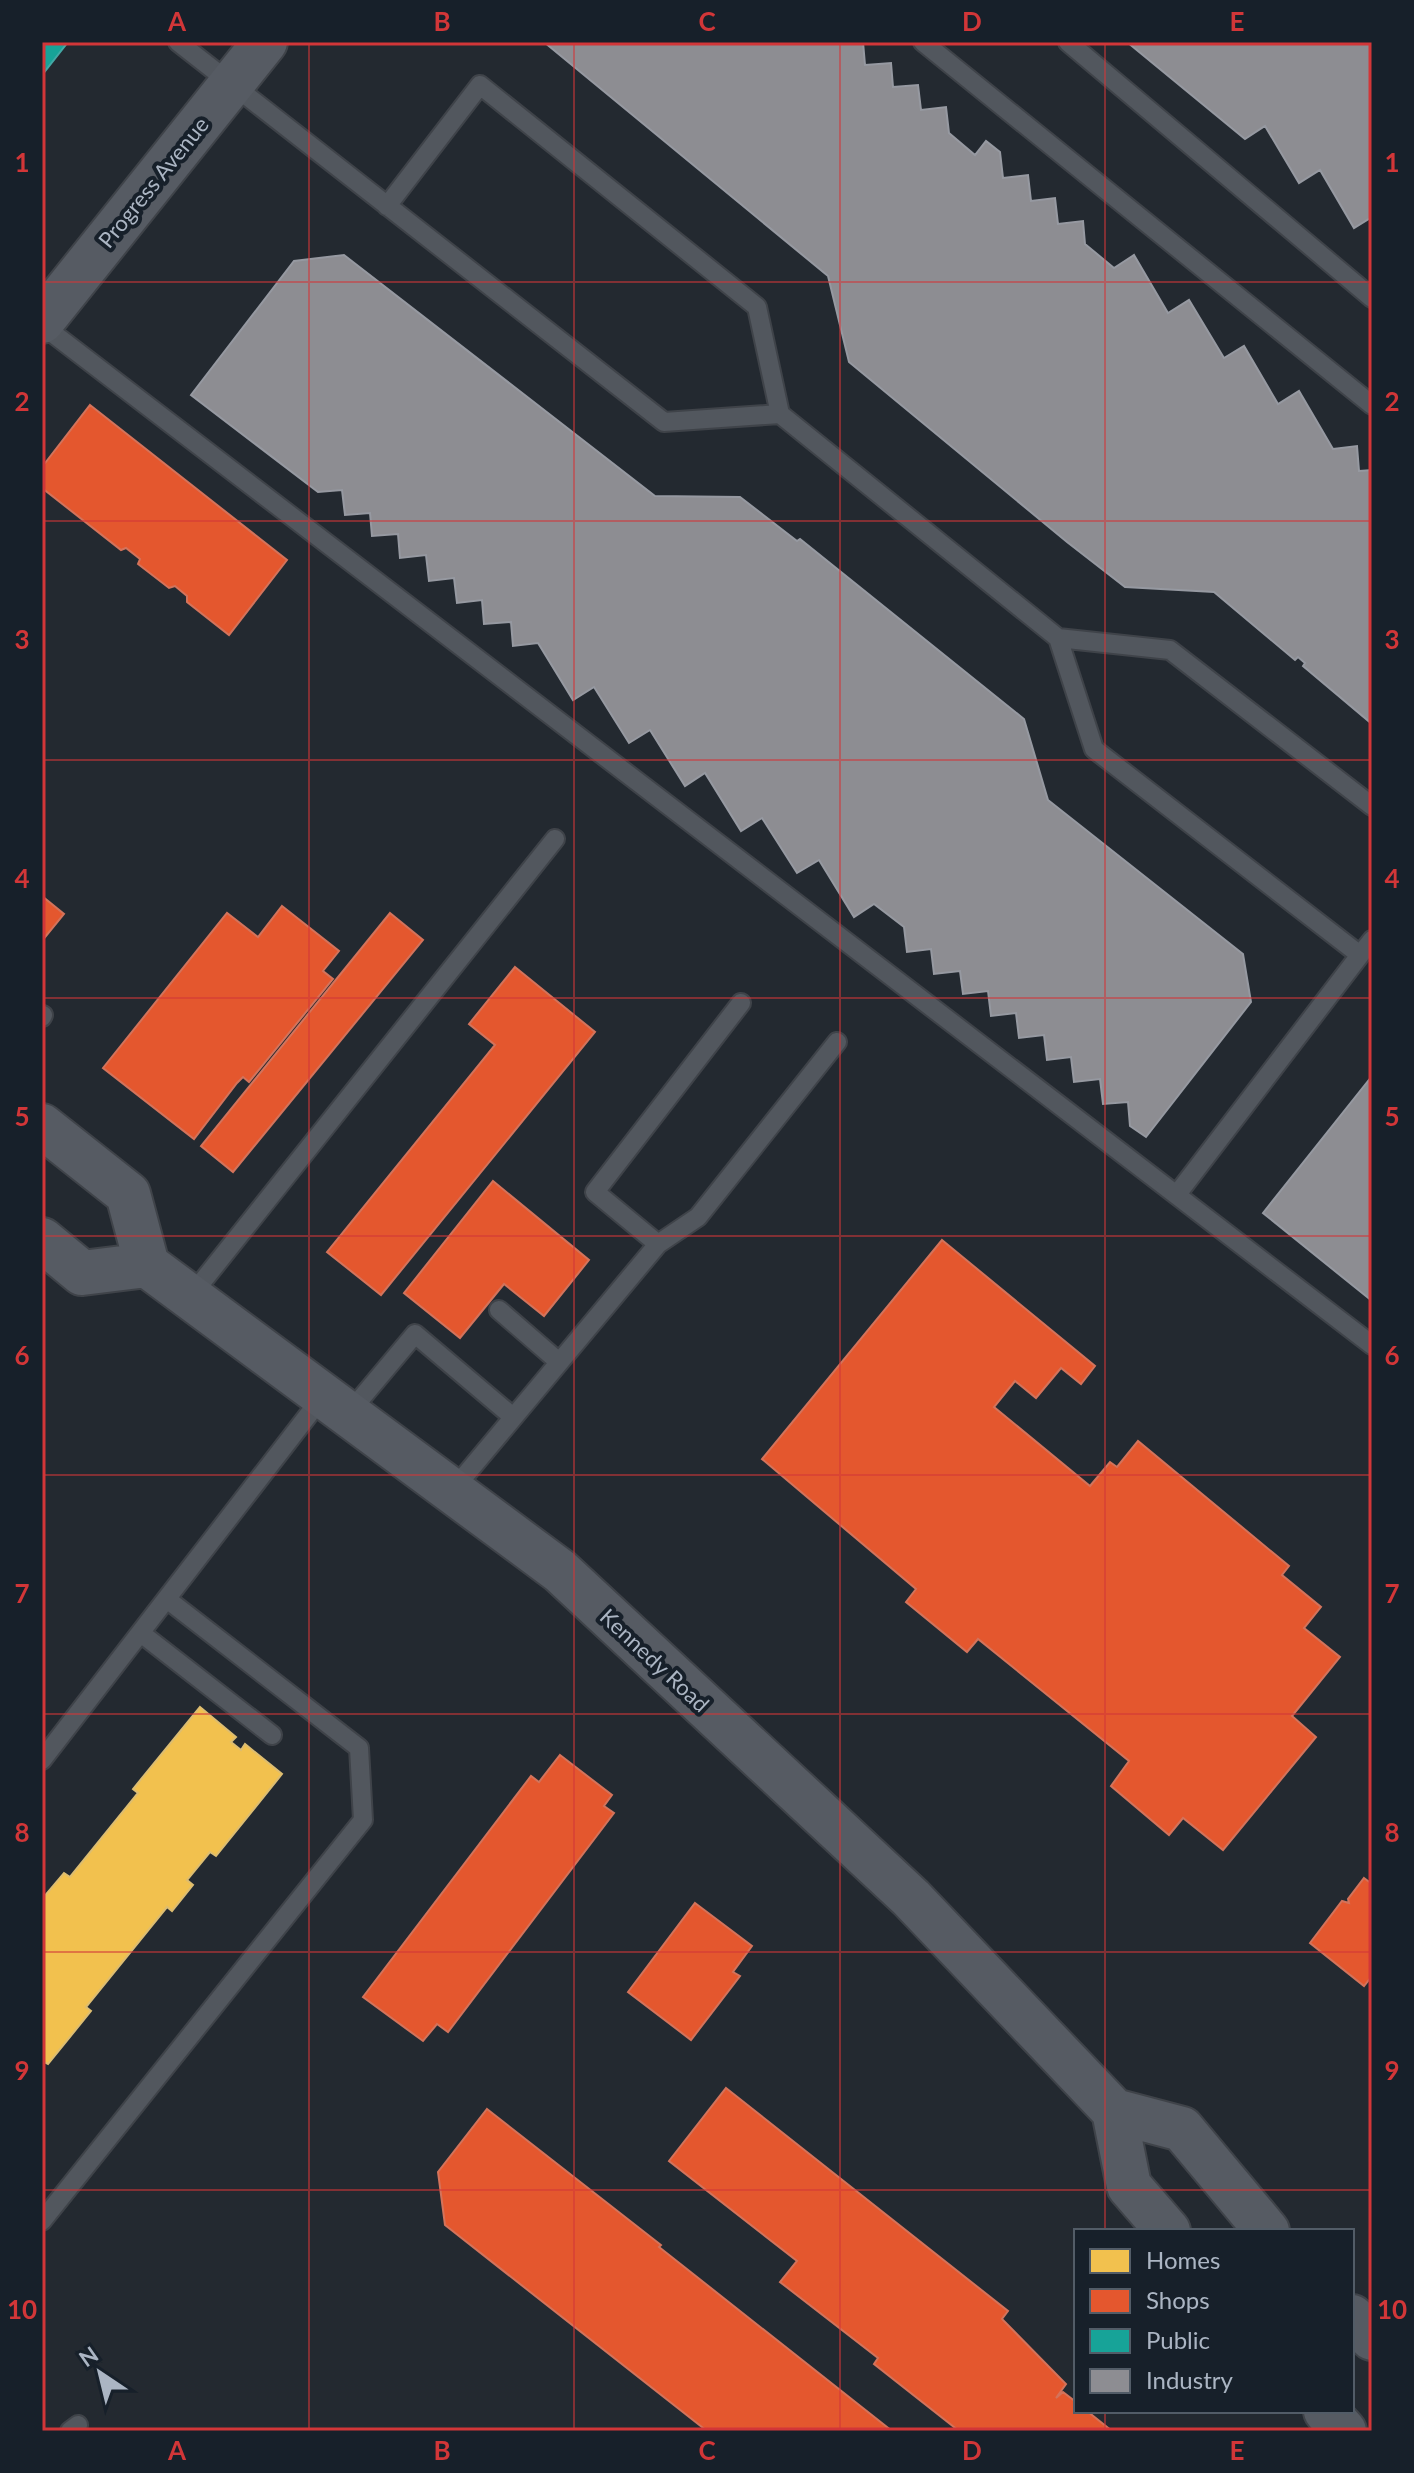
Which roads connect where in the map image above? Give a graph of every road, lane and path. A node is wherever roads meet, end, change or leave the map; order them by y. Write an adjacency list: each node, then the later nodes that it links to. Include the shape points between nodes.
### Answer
1 (178, 42): 5 (lane)
2 (265, 42): 5 (main road, Progress Avenue)
3 (923, 42): 9 (lane)
4 (1068, 42): 7 (lane)
5 (231, 84): 6 (lane); 8 (main road, Progress Avenue)
6 (387, 206): 10 (lane, via 664,422); 10 (lane, via 480,85 757,307)
7 (1372, 298)
8 (42, 323): 18 (lane)
9 (1372, 405)
10 (780, 414): 11 (lane)
11 (1058, 638): 12 (lane, via 1170,650); 14 (lane, via 1094,749)
12 (1372, 806)
13 (555, 839): 22 (lane)
14 (1366, 948): 18 (lane)
15 (741, 1003): 20 (lane, via 595,1192)
16 (837, 1042): 20 (lane, via 698,1217)
17 (42, 1126): 21 (main road, via 128,1194)
18 (1178, 1193): 24 (lane)
19 (42, 1240): 21 (main road, via 82,1273)
20 (658, 1244): 25 (lane)
21 (147, 1265): 22 (main road, Kennedy Road)
22 (190, 1297): 26 (main road, Kennedy Road)
23 (499, 1310): 25 (lane)
24 (1372, 1345)
25 (559, 1362): 27 (lane)
26 (336, 1405): 27 (lane, via 415,1334); 28 (main road, Kennedy Road); 29 (lane)
27 (513, 1417): 28 (lane)
28 (452, 1491): 33 (main road, Kennedy Road, via 560,1571 911,1898)
29 (168, 1600): 30 (lane); 34 (lane, via 359,1748 363,1820)
30 (142, 1634): 31 (lane); 32 (lane)
31 (272, 1735)
32 (42, 1760)
33 (1114, 2111): 35 (main road, via 1129,2186); 36 (main road, via 1182,2129)
34 (42, 2221)
35 (1166, 2229)
36 (1265, 2229)
37 (1354, 2319): 38 (main road)
38 (1372, 2338)
39 (1328, 2413): 40 (main road)
40 (1344, 2431)

